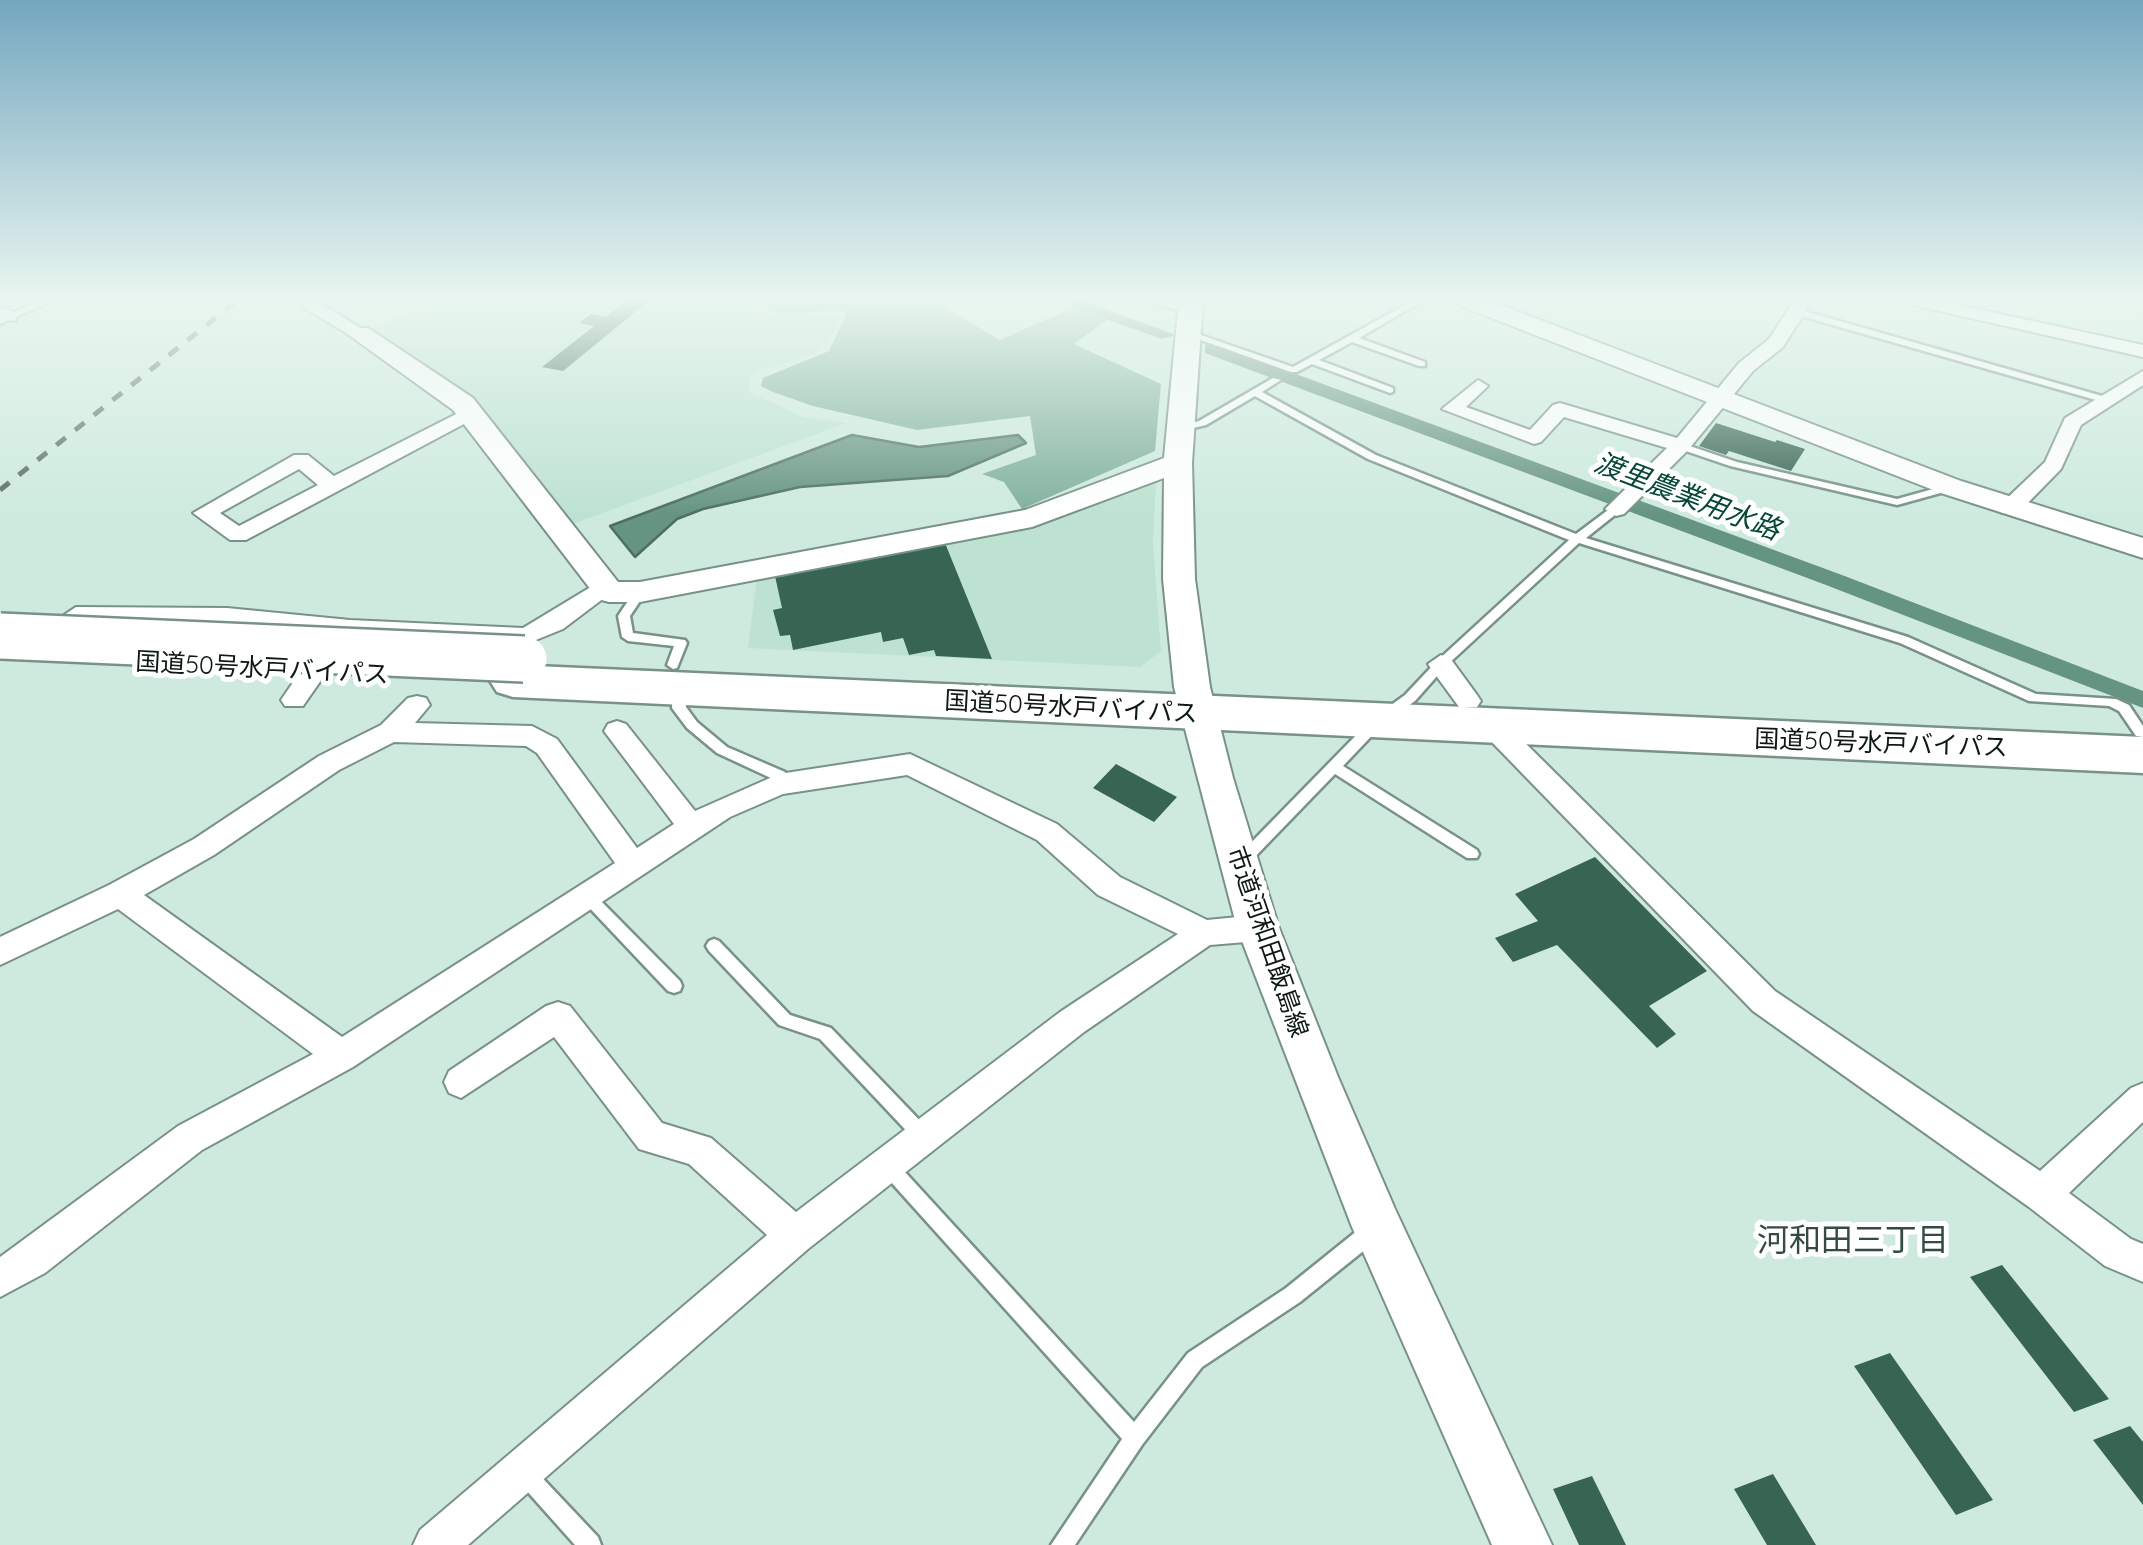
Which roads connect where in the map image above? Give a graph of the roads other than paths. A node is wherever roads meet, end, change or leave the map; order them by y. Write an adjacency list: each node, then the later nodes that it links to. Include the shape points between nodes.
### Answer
1 (419, 372): 14 (street)
2 (1185, 372): 15 (street, 市道河和田飯島線)
3 (1342, 372): 10 (lane)
4 (1653, 372): 12 (street)
5 (1742, 372): 12 (street)
6 (2015, 372): 13 (lane)
7 (2143, 377): 13 (street)
8 (1276, 380): 11 (lane)
9 (1478, 386): 16 (street, via 1452,408 1534,438 1560,408)
10 (1390, 390)
11 (1255, 392): 15 (lane); 22 (lane, via 1372,458)
12 (1719, 398): 16 (street); 19 (street)
13 (2106, 400): 21 (street, via 2072,422 2054,466)
14 (470, 413): 18 (street); 24 (street)
15 (1180, 428): 17 (street, 市道河和田飯島線)
16 (1681, 446): 19 (lane, via 1897,502); 20 (street)
17 (1178, 463): 25 (street, via 1032,518); 31 (street, 市道河和田飯島線, via 1179,579)
18 (332, 486): 18 (street, via 238,535 204,513 301,459)
19 (1951, 487): 21 (street)
20 (1622, 504): 22 (lane)
21 (2010, 508): 23 (street)
22 (1576, 539): 32 (lane); 36 (lane, via 1904,640 2034,698 2112,702 2124,708)
23 (2143, 548)
24 (604, 587): 25 (street); 27 (street, via 526,636)
25 (640, 592): 29 (lane, via 624,616 628,638 682,643)
26 (76, 615): 27 (street, via 227,616)
27 (345, 627): 30 (street)
28 (5, 641): 29 (highway, 国道50号水戸バイパス)
29 (676, 677): 31 (highway, 国道50号水戸バイパス); 38 (lane, via 680,708 692,725 722,750 780,776)
30 (294, 700)
31 (1195, 700): 32 (highway, 国道50号水戸バイパス); 41 (street, 市道河和田飯島線)
32 (1438, 702): 36 (highway, 国道50号水戸バイパス); 37 (lane); 55 (street, via 1764,1000)
33 (417, 706): 34 (street)
34 (390, 732): 42 (street, via 532,736 547,746); 43 (street)
35 (617, 732): 39 (street)
36 (2142, 740)
37 (1334, 767): 40 (lane); 41 (lane)
38 (779, 784): 39 (street); 46 (street, via 910,764 1047,832 1109,886)
39 (692, 827): 42 (street)
40 (1472, 854)
41 (1239, 864): 45 (street, 市道河和田飯島線)
42 (634, 867): 44 (street)
43 (120, 894): 48 (street); 50 (street)
44 (588, 896): 49 (lane); 50 (street)
45 (1258, 928): 46 (street); 56 (street, 市道河和田飯島線)
46 (1204, 933): 53 (street)
47 (714, 946): 53 (lane, via 785,1020 825,1032)
48 (0, 952)
49 (674, 986)
50 (341, 1056): 59 (street, via 190,1138)
51 (461, 1082): 57 (street, via 558,1016 651,1137 699,1150)
52 (2143, 1099): 55 (street)
53 (922, 1136): 54 (street)
54 (886, 1164): 57 (street); 60 (lane)
55 (2042, 1194): 58 (street, via 2118,1253)
56 (1377, 1227): 60 (lane, via 1294,1295 1194,1360); 65 (street, 市道河和田飯島線)
57 (795, 1236): 61 (street)
58 (2143, 1262)
59 (0, 1278)
60 (1135, 1438): 64 (lane)
61 (522, 1469): 62 (street); 63 (lane)
62 (436, 1545)
63 (590, 1545)
64 (1062, 1545)
65 (1522, 1545)

